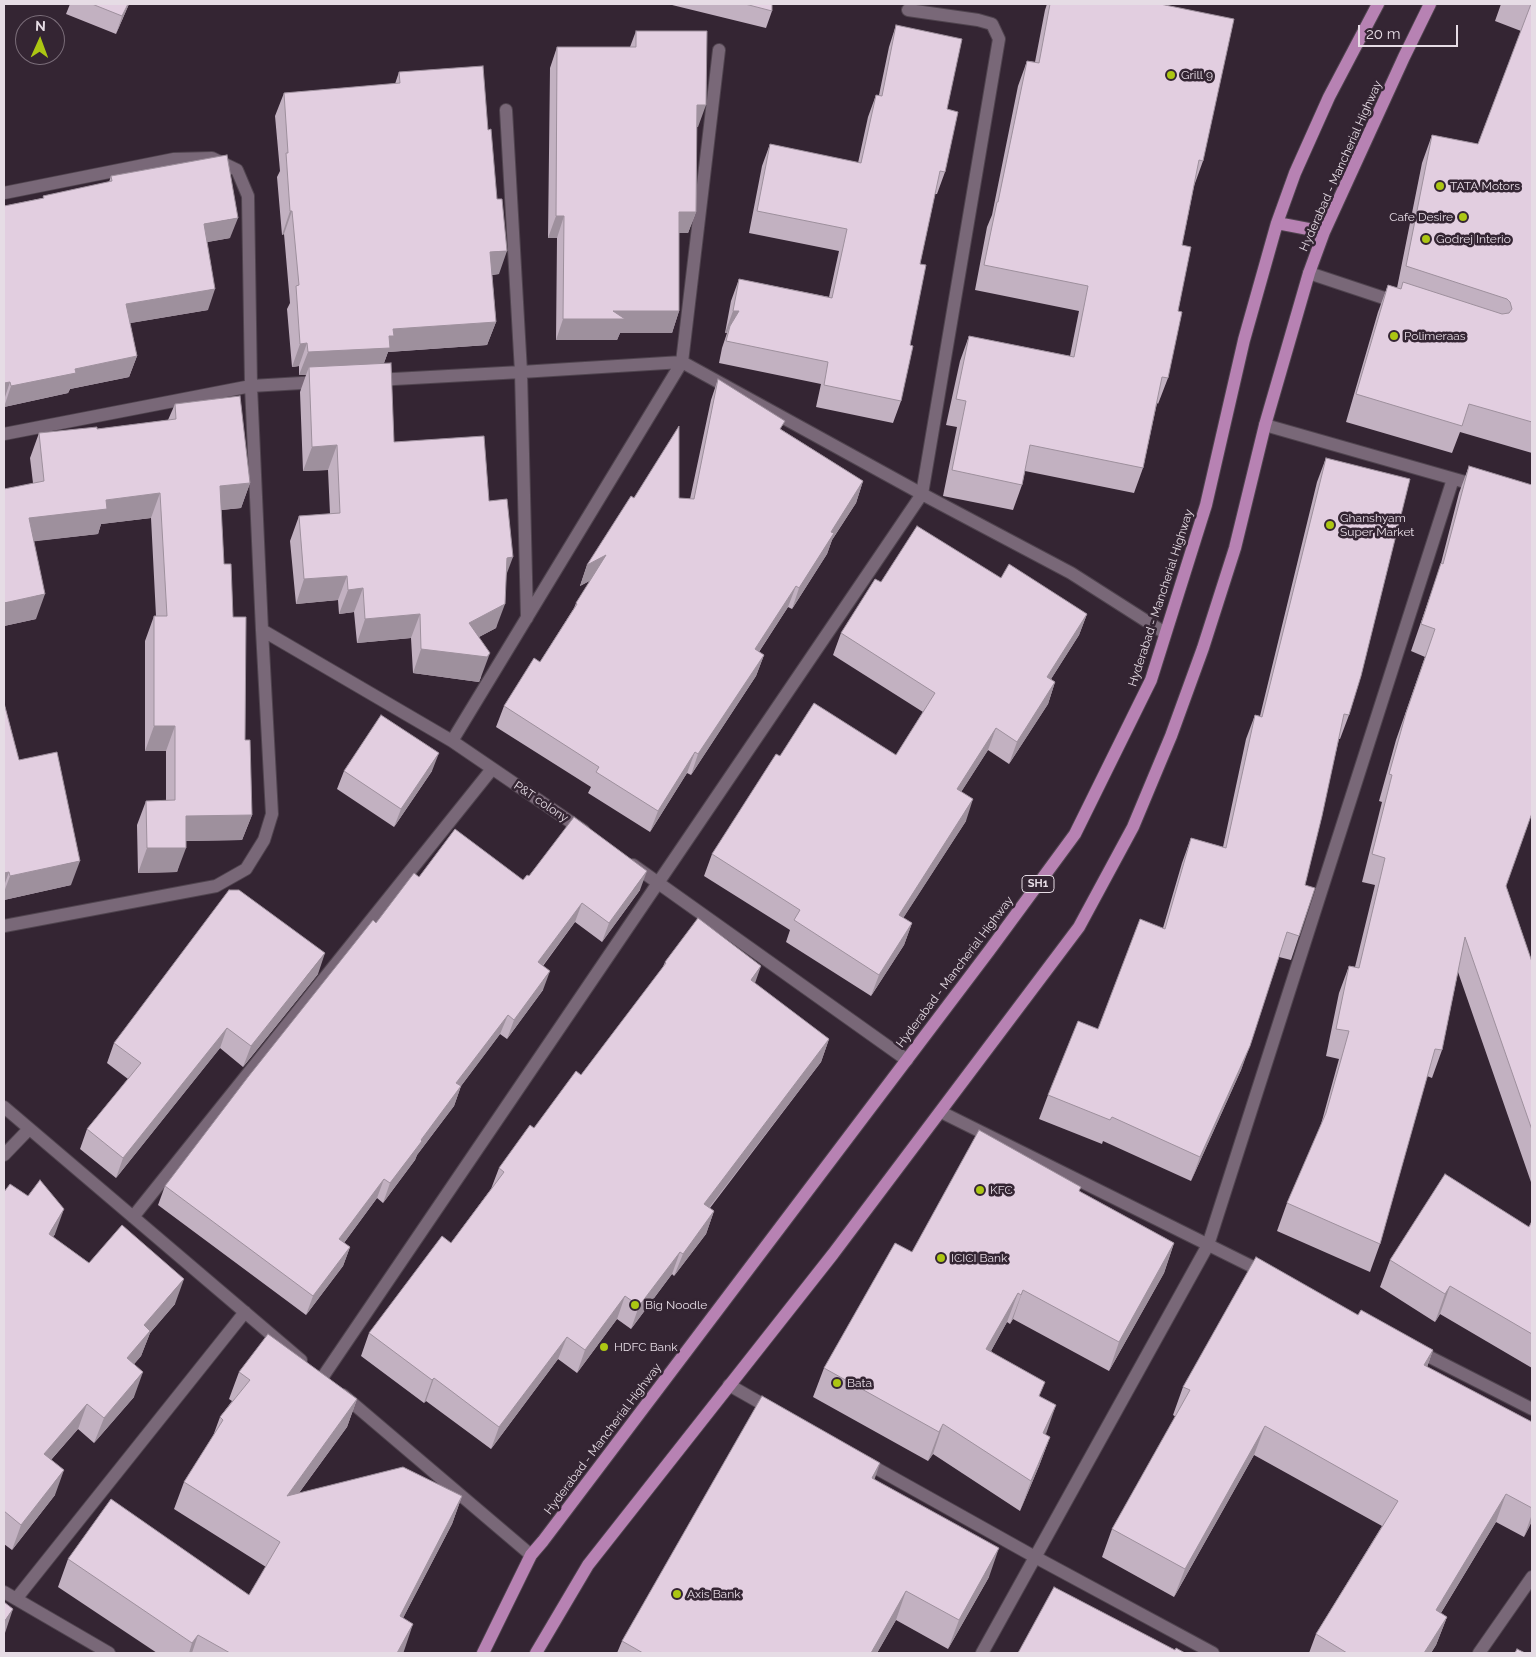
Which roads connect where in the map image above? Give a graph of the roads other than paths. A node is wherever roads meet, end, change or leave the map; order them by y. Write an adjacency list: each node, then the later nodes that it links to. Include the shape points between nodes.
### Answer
1 (1378, 4): 7 (main road, Hyderabad - Mancherial Highway / SH1, via 1329,96)
2 (1430, 4): 8 (main road, Hyderabad - Mancherial Highway)
3 (908, 10): 20 (street, via 992,24 999,39)
4 (719, 50): 11 (street)
5 (506, 110): 12 (street)
6 (4, 193): 15 (street, via 174,158 212,158 237,170 248,196)
7 (1277, 223): 8 (main road); 23 (main road, Hyderabad - Mancherial Highway / SH1, via 1244,340 1206,505)
8 (1324, 232): 9 (main road, Hyderabad - Mancherial Highway)
9 (1309, 273): 10 (street); 16 (main road, Hyderabad - Mancherial Highway)
10 (1411, 306)
11 (682, 362): 12 (street); 20 (street); 21 (street)
12 (521, 372): 13 (street); 21 (street)
13 (367, 380)
14 (328, 382): 15 (street)
15 (251, 386): 17 (street); 22 (street)
16 (1265, 425): 18 (street); 32 (main road, Hyderabad - Mancherial Highway, via 1235,548 1203,648 1134,828 1079,927)
17 (4, 434)
18 (1453, 480): 19 (street); 36 (street)
19 (1488, 488)
20 (922, 494): 23 (street, via 1071,573); 28 (street)
21 (527, 618): 24 (street)
22 (262, 630): 24 (street, P&T colony); 29 (street, via 272,814 264,840 246,869 216,886)
23 (1165, 634): 30 (main road, Hyderabad - Mancherial Highway / SH1, via 1151,680 1074,834)
24 (452, 741): 25 (street, P&T colony)
25 (492, 769): 26 (street, P&T colony); 35 (street)
26 (595, 839)
27 (619, 855): 28 (street)
28 (659, 882): 30 (street); 40 (street)
29 (4, 926)
30 (906, 1060): 45 (main road, Hyderabad - Mancherial Highway / SH1)
31 (4, 1107): 33 (street)
32 (941, 1112): 36 (street); 41 (main road, Hyderabad - Mancherial Highway)
33 (29, 1129): 34 (street); 35 (street)
34 (4, 1155)
35 (133, 1217): 38 (street)
36 (1208, 1245): 37 (street); 46 (street)
37 (1278, 1280)
38 (245, 1312): 40 (street); 49 (street)
39 (1401, 1342): 42 (street)
40 (315, 1372): 45 (street)
41 (729, 1385): 43 (street); 52 (main road, Hyderabad - Mancherial Highway, via 588,1564)
42 (1532, 1409)
43 (788, 1419)
44 (856, 1457): 46 (street)
45 (531, 1555): 51 (main road, Hyderabad - Mancherial Highway / SH1)
46 (1035, 1557): 53 (street); 54 (street)
47 (1532, 1577): 55 (street)
48 (4, 1592): 49 (street)
49 (16, 1599): 50 (street)
50 (108, 1653)
51 (483, 1653)
52 (536, 1653)
53 (982, 1653)
54 (1213, 1653)
55 (1479, 1653)

